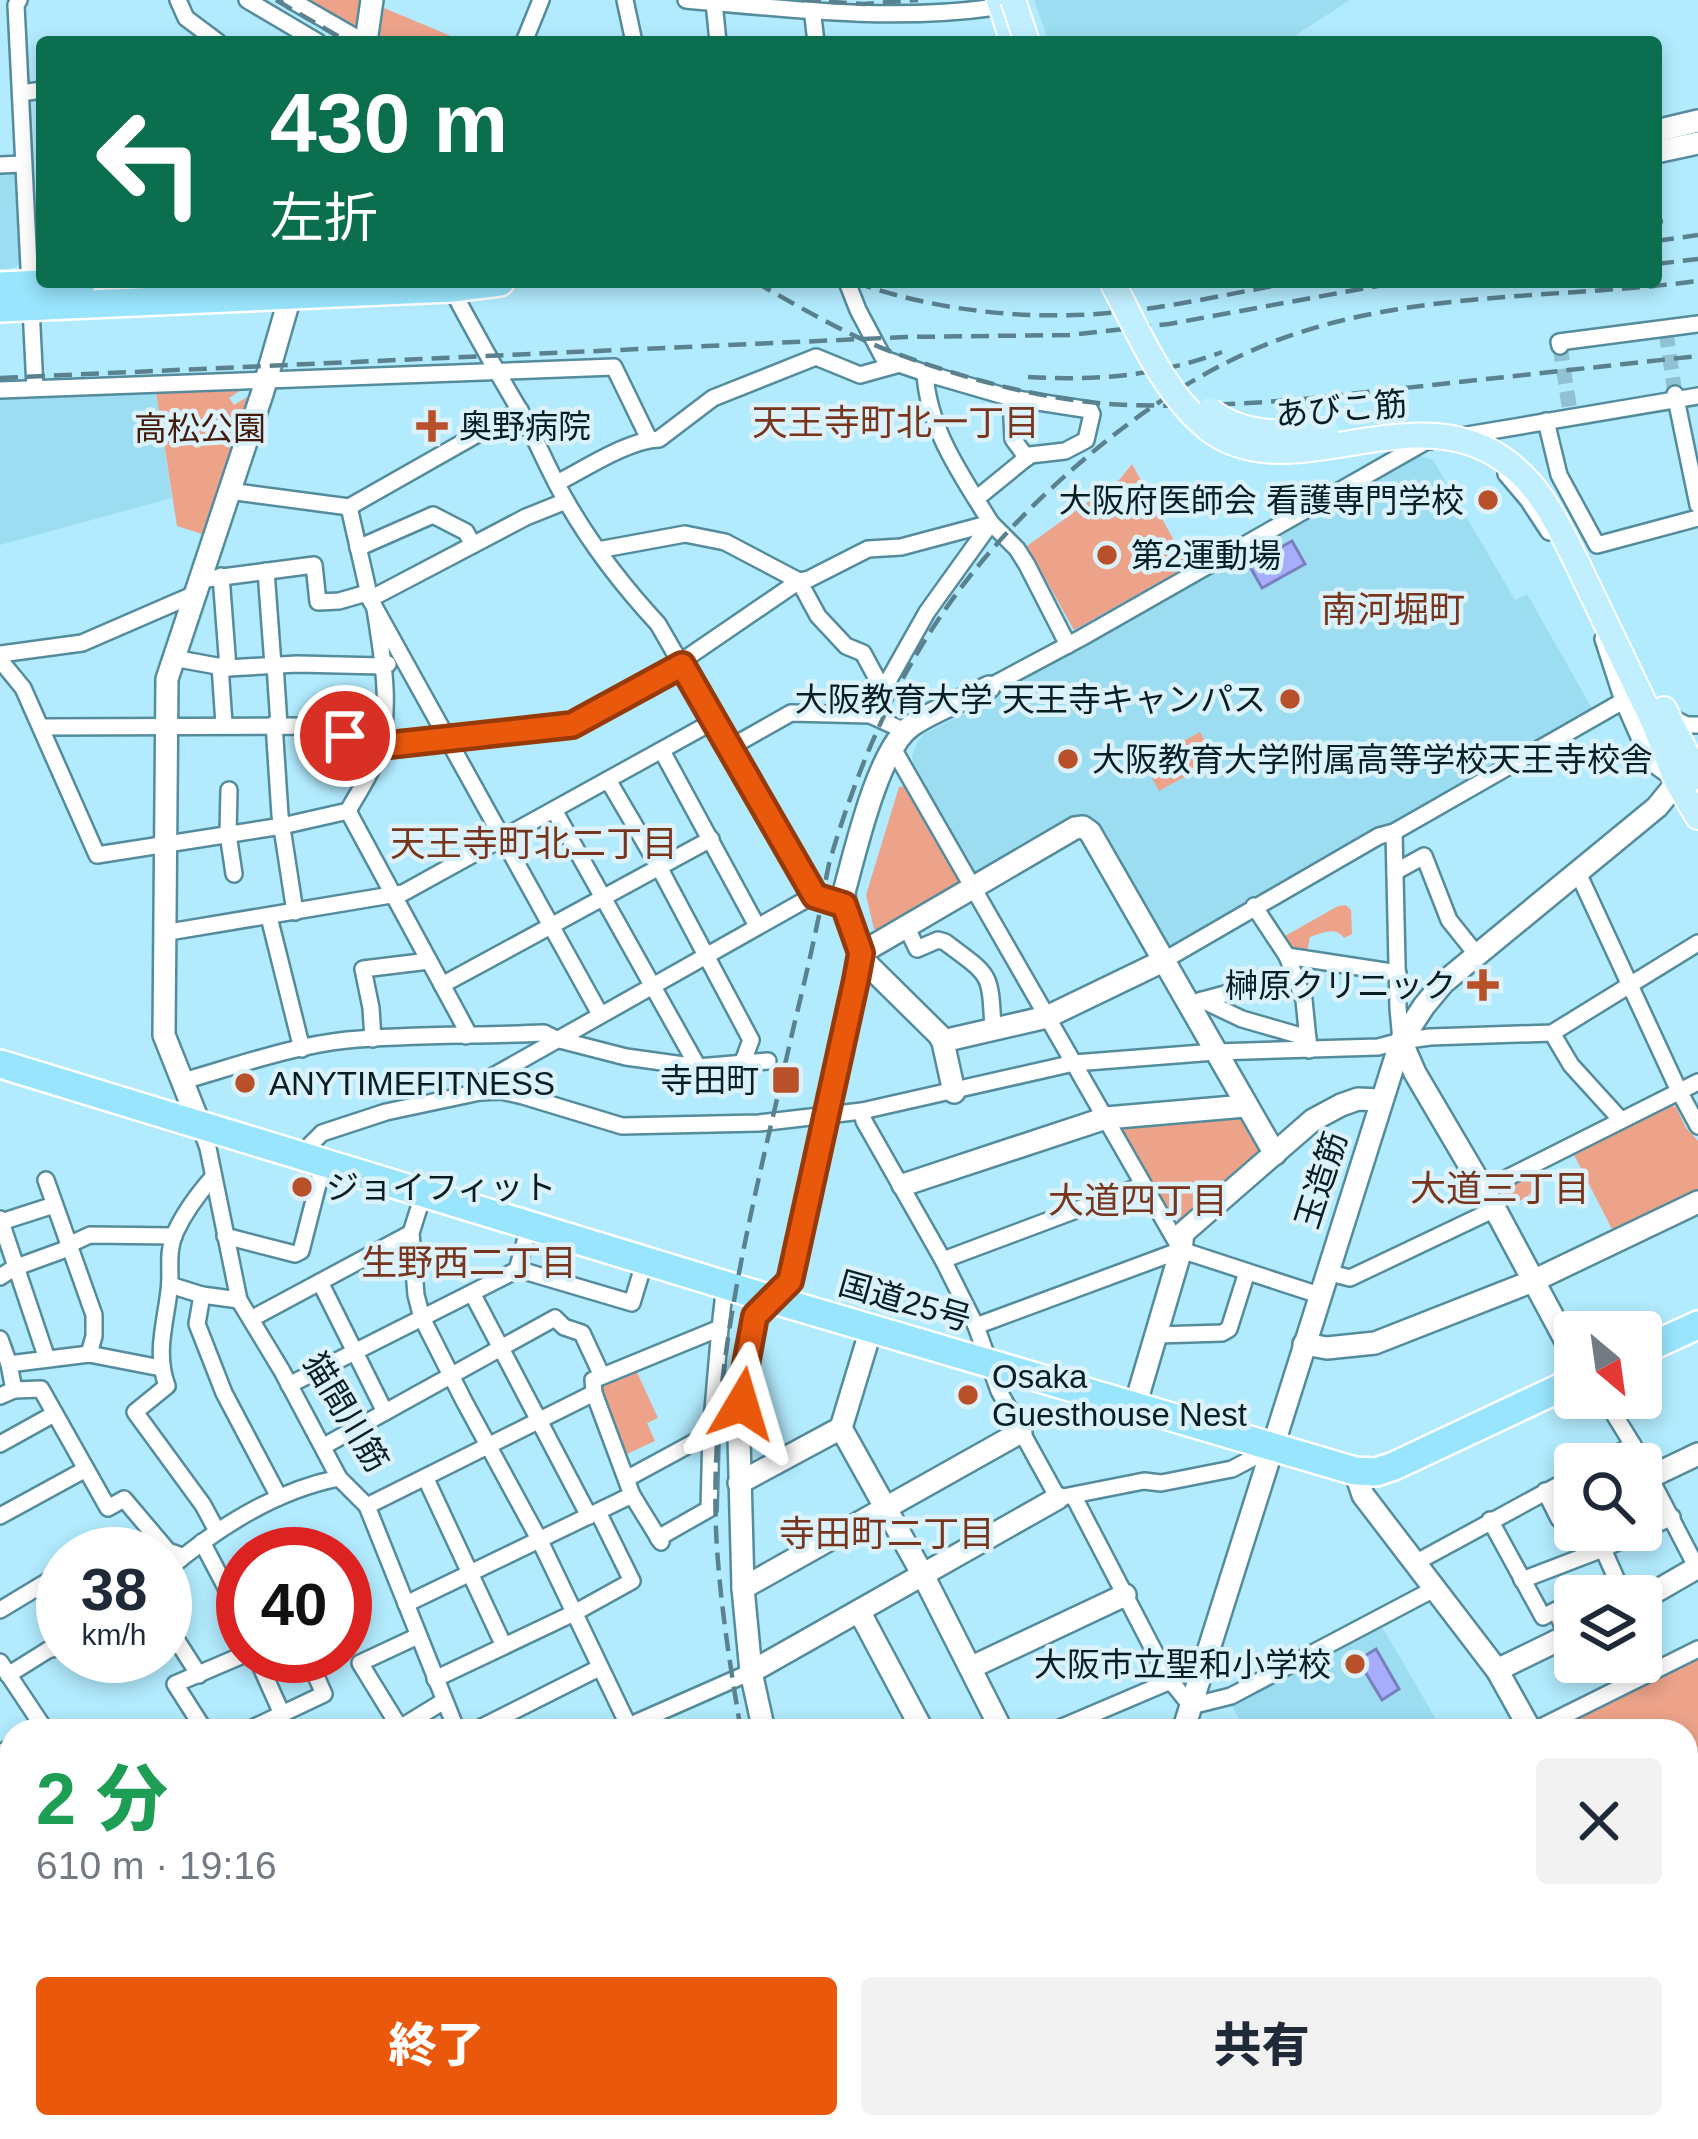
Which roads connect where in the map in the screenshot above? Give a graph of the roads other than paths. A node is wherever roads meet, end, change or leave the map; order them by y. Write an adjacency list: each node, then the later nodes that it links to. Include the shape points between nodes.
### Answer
1 (19, 0): 23 (street)
2 (178, 0): 12 (street)
3 (247, 0): 13 (street)
4 (291, 0): 14 (street)
5 (372, 0): 15 (street)
6 (541, 0): 16 (street)
7 (625, 0): 17 (street)
8 (686, 0): 9 (street)
9 (714, 2): 11 (street); 18 (street)
10 (1004, 2): 11 (street, via 912,15); 20 (main road); 21 (main road, bridge)
11 (812, 6): 19 (street)
12 (205, 36)
13 (308, 36)
14 (354, 36)
15 (366, 36)
16 (526, 36)
17 (633, 36)
18 (717, 36)
19 (815, 36)
20 (1009, 36)
21 (1026, 36)
22 (36, 91): 23 (street)
23 (21, 93): 28 (street)
24 (1698, 121): 25 (street)
25 (1662, 129)
26 (1698, 143): 27 (street)
27 (1662, 151)
28 (23, 164): 29 (street); 37 (street)
29 (0, 165)
30 (0, 286): 37 (highway)
31 (60, 288): 37 (highway)
32 (292, 288): 33 (highway); 37 (highway); 44 (street)
33 (451, 288): 42 (street)
34 (849, 288): 41 (street, via 884,359)
35 (1115, 288): 66 (main road, あびこ筋, bridge, via 1166,382 1211,431 1245,447 1286,451 1408,434 1487,450 1522,474)
36 (1132, 288): 66 (main road, あびこ筋, bridge, via 1180,375 1221,419 1283,433 1446,420 1493,436 1534,464 1567,507)
37 (31, 296): 38 (highway); 45 (street)
38 (0, 308)
39 (1693, 324): 40 (street)
40 (1560, 346)
41 (896, 365): 43 (street); 53 (street, via 860,375 816,357 713,398)
42 (494, 370): 44 (street); 50 (street); 53 (street, via 614,367)
43 (925, 373): 49 (street); 57 (street, via 938,434)
44 (266, 380): 45 (street); 56 (street)
45 (35, 388): 46 (street)
46 (0, 390)
47 (1698, 396): 48 (street)
48 (1676, 397): 51 (street); 59 (street)
49 (1011, 398): 54 (street, via 1013,439); 54 (street, via 1092,414 1086,440)
50 (520, 410): 55 (street); 60 (street)
51 (1546, 422): 52 (street); 61 (street, via 1559,475 1597,545)
52 (1468, 434): 71 (street, via 1425,442); 81 (street, via 1555,541 1599,629)
53 (649, 439): 55 (street)
54 (1027, 458): 57 (street)
55 (556, 483): 58 (street)
56 (229, 491): 60 (street); 69 (street)
57 (976, 499): 62 (street)
58 (566, 502): 63 (street); 65 (street)
59 (1698, 505)
60 (349, 506): 64 (street)
61 (1698, 518)
62 (991, 523): 68 (street, via 868,549); 71 (street, via 1017,549); 80 (street)
63 (473, 545): 64 (street, via 466,532 433,515); 70 (street)
64 (358, 548): 70 (street)
65 (598, 550): 68 (street, via 685,534 725,542); 76 (street)
66 (1582, 557): 83 (main road, あびこ筋); 95 (main road, あびこ筋, via 1654,723)
67 (266, 571): 69 (street); 70 (street, via 314,565 318,602); 75 (street)
68 (799, 581): 76 (street); 80 (street, via 818,616 863,653)
69 (205, 583): 72 (street, via 82,643); 74 (street); 78 (street)
70 (371, 600): 73 (street); 77 (street)
71 (1069, 645): 79 (street)
72 (0, 657): 89 (street)
73 (402, 657): 77 (street); 90 (street)
74 (173, 658): 78 (street); 87 (street)
75 (274, 665): 77 (street); 78 (street); 88 (street)
76 (682, 665): 84 (street); 90 (street, via 572,725)
77 (384, 666): 92 (street)
78 (224, 667): 85 (street)
79 (988, 687): 91 (street)
80 (883, 690): 82 (street)
81 (1623, 701): 95 (street, via 1651,762); 102 (street)
82 (875, 716): 91 (street); 93 (street, via 791,713)
83 (1667, 716): 86 (street); 95 (main road, あびこ筋)
84 (714, 722): 93 (street); 94 (street)
85 (224, 724): 87 (street); 88 (street)
86 (1698, 724)
87 (167, 725): 89 (street); 106 (street)
88 (277, 725): 92 (street); 101 (street)
89 (41, 727): 106 (street, via 97,855)
90 (447, 739): 92 (street); 104 (street)
91 (899, 740): 111 (street); 115 (street, via 864,818)
92 (380, 746): 99 (street)
93 (729, 748): 113 (street)
94 (662, 751): 96 (street); 105 (street)
95 (1691, 771): 100 (main road); 109 (street, 玉造筋)
96 (608, 780): 98 (street); 107 (street)
97 (229, 790): 103 (street)
98 (554, 810): 104 (street); 114 (street)
99 (348, 811): 101 (street); 112 (street)
100 (1698, 818)
101 (282, 826): 103 (street); 117 (street)
102 (1394, 832): 108 (street); 116 (street)
103 (228, 834): 106 (street); 110 (street)
104 (502, 839): 112 (street); 121 (street)
105 (710, 839): 107 (street); 119 (street)
106 (164, 844): 122 (street)
107 (659, 868): 114 (street); 124 (street)
108 (1395, 872): 126 (street, via 1424,856 1449,920); 130 (street)
109 (1578, 873): 126 (street, 玉造筋); 133 (street)
110 (234, 874)
111 (973, 886): 120 (street); 129 (street, via 1082,827); 137 (street)
112 (393, 896): 117 (street); 128 (street)
113 (815, 896): 115 (street); 119 (street)
114 (604, 897): 121 (street); 132 (street)
115 (844, 905): 125 (street)
116 (1254, 907): 127 (street); 129 (street)
117 (295, 912): 118 (street)
118 (268, 917): 122 (street); 146 (street)
119 (757, 926): 124 (street)
120 (906, 926): 125 (street); 138 (street, via 917,949 945,942 986,973)
121 (551, 927): 134 (street); 136 (street)
122 (164, 933): 153 (street, via 164,1035)
123 (1698, 943): 133 (street)
124 (704, 955): 132 (street); 151 (street, via 751,1040)
125 (861, 955): 144 (street); 161 (street)
126 (1477, 955): 143 (street, 玉造筋, via 1443,983)
127 (1287, 956): 130 (street); 131 (street)
128 (429, 961): 134 (street); 141 (street, via 362,968)
129 (1163, 961): 135 (street); 137 (street)
130 (1397, 973): 143 (street)
131 (1294, 975): 135 (street); 145 (street)
132 (653, 984): 136 (street); 152 (street)
133 (1630, 984): 139 (street); 155 (street)
134 (442, 985): 140 (street)
135 (1195, 1002): 145 (street); 147 (street)
136 (600, 1015): 142 (street)
137 (1047, 1017): 138 (street); 149 (street)
138 (992, 1029): 144 (street)
139 (1552, 1033): 143 (street); 163 (street)
140 (466, 1036): 141 (street); 142 (street)
141 (374, 1039): 146 (street)
142 (556, 1039): 152 (street); 156 (street, via 479,1084)
143 (1401, 1040): 145 (street); 158 (street, 玉造筋); 173 (street)
144 (943, 1041): 157 (street)
145 (1309, 1044): 147 (street)
146 (302, 1048): 153 (street)
147 (1215, 1052): 149 (street); 159 (street)
148 (768, 1061): 151 (street)
149 (1074, 1063): 157 (street); 162 (street)
150 (0, 1064): 164 (highway, 国道25号)
151 (742, 1064): 152 (street)
152 (698, 1067)
153 (183, 1081): 164 (street)
154 (1698, 1082): 155 (street)
155 (1679, 1091): 163 (street); 165 (street)
156 (480, 1092): 161 (street, via 622,1126); 167 (street, via 322,1132)
157 (955, 1092): 160 (street)
158 (1381, 1100): 166 (street, via 1341,1105); 187 (street, 玉造筋)
159 (1245, 1106): 162 (street); 166 (street)
160 (862, 1111): 161 (street); 170 (street)
161 (825, 1118): 196 (street, via 790,1281)
162 (1106, 1118): 170 (street); 171 (street)
163 (1621, 1120): 173 (street)
164 (199, 1123): 167 (highway, 国道25号); 168 (street, 猫間川筋)
165 (1698, 1126)
166 (1275, 1154): 182 (street, via 1183,1233)
167 (312, 1158): 172 (highway, 国道25号); 180 (street, via 301,1251)
168 (213, 1177): 179 (street); 180 (street, 猫間川筋)
169 (46, 1180): 175 (street)
170 (903, 1185): 184 (street)
171 (1143, 1185): 182 (street); 184 (street)
172 (424, 1192): 177 (highway, 国道25号); 178 (street)
173 (1489, 1200): 187 (street, via 1350,1278); 189 (street)
174 (1698, 1202): 189 (street)
175 (54, 1205): 176 (street); 181 (street)
176 (0, 1220): 188 (street)
177 (530, 1224): 183 (highway, 国道25号); 185 (street)
178 (411, 1233): 190 (street); 198 (street)
179 (174, 1236): 181 (street, via 90,1235); 191 (street)
180 (225, 1236): 197 (street, 猫間川筋)
181 (69, 1246): 188 (street); 211 (street, via 94,1315)
182 (1181, 1250): 186 (street); 202 (street); 205 (street)
183 (644, 1260): 185 (street, via 632,1303); 192 (highway, 国道25号)
184 (944, 1260): 202 (street)
185 (517, 1269): 193 (street)
186 (1247, 1272): 195 (street); 205 (street, via 1229,1329)
187 (1326, 1272): 195 (street, 玉造筋)
188 (7, 1273): 212 (street)
189 (1533, 1281): 200 (street); 208 (street, via 1375,1343)
190 (320, 1282): 199 (street); 210 (street)
191 (170, 1285): 194 (street); 215 (street)
192 (725, 1285): 196 (highway, 国道25号); 203 (street)
193 (472, 1293): 198 (street); 209 (street)
194 (202, 1294): 197 (street); 243 (street, via 197,1324)
195 (1319, 1295): 208 (street, 玉造筋)
196 (771, 1299): 204 (highway, 国道25号); 239 (street, via 755,1316 745,1370)
197 (239, 1300): 199 (street, 猫間川筋)
198 (422, 1318): 210 (street); 216 (street)
199 (251, 1319): 218 (street, 猫間川筋)
200 (1554, 1320)
201 (1698, 1325): 207 (highway)
202 (976, 1326): 213 (street)
203 (720, 1328): 217 (street); 228 (street)
204 (871, 1329): 213 (highway, 国道25号); 226 (street)
205 (1157, 1335): 222 (street)
206 (0, 1339): 214 (street)
207 (1662, 1341)
208 (1304, 1344): 232 (street, 玉造筋)
209 (501, 1347): 216 (street); 217 (street, via 555,1318 582,1333); 225 (street)
210 (355, 1352): 218 (street); 223 (street)
211 (89, 1354): 212 (street); 215 (street)
212 (47, 1359): 214 (street)
213 (987, 1362): 222 (highway, 国道25号); 227 (street)
214 (9, 1364): 220 (street)
215 (160, 1368): 255 (street, via 167,1387 135,1412 203,1505)
216 (450, 1375): 223 (street); 231 (street)
217 (602, 1376): 221 (street, via 593,1380)
218 (290, 1385): 230 (street, 猫間川筋)
219 (1554, 1391): 236 (highway, via 1394,1466)
220 (7, 1393): 224 (street, via 40,1389)
221 (594, 1393): 225 (street); 240 (street)
222 (1135, 1406): 232 (highway, 国道25号)
223 (385, 1412): 230 (street)
224 (54, 1414): 229 (street); 234 (street)
225 (540, 1422): 231 (street); 249 (street)
226 (841, 1427): 239 (street); 247 (street)
227 (1022, 1432): 244 (street); 247 (street)
228 (711, 1433): 240 (street); 240 (street, via 710,1509 660,1542)
229 (0, 1444)
230 (324, 1446): 237 (street, 猫間川筋)
231 (489, 1447): 238 (street); 256 (street)
232 (1272, 1448): 236 (highway, 国道25号); 244 (street, via 1232,1469); 293 (street, 玉造筋)
233 (1698, 1454): 235 (street)
234 (86, 1469): 250 (street); 254 (street, via 108,1508 124,1499)
235 (1662, 1471)
236 (1355, 1472): 260 (street)
237 (339, 1478): 243 (street); 246 (street, 猫間川筋)
238 (425, 1479): 246 (street); 262 (street)
239 (739, 1483): 266 (street)
240 (630, 1486): 249 (street)
241 (1554, 1486): 242 (street)
242 (1545, 1491): 248 (street); 252 (street)
243 (279, 1497): 255 (street)
244 (1066, 1497): 263 (street); 269 (street)
245 (1662, 1499): 251 (street)
246 (367, 1506): 270 (street, 猫間川筋)
247 (885, 1508): 263 (street); 266 (street)
248 (1554, 1509)
249 (594, 1514): 256 (street); 274 (street, via 632,1581)
250 (0, 1516)
251 (1672, 1517): 253 (street); 261 (street)
252 (1490, 1520): 260 (street); 264 (street)
253 (1662, 1522)
254 (143, 1527)
255 (210, 1536): 257 (street); 258 (street)
256 (540, 1541): 262 (street); 274 (street)
257 (192, 1549)
258 (216, 1551)
259 (1598, 1551): 264 (street)
260 (1415, 1563): 268 (street)
261 (1698, 1568): 267 (street)
262 (470, 1574): 270 (street); 277 (street)
263 (923, 1575): 272 (street); 282 (street)
264 (1522, 1580): 273 (street, via 1543,1617)
265 (36, 1585): 271 (street)
266 (742, 1588): 286 (street)
267 (1662, 1588)
268 (1435, 1589): 285 (street); 293 (street, via 1232,1696)
269 (1125, 1595): 282 (street); 289 (street)
270 (406, 1604): 275 (street, 猫間川筋)
271 (0, 1610)
272 (860, 1611): 286 (street); 305 (street)
273 (1554, 1611)
274 (576, 1612): 277 (street); 283 (street)
275 (418, 1636): 288 (street, 猫間川筋); 298 (street, via 360,1664)
276 (1554, 1642): 285 (street)
277 (504, 1646): 288 (street)
278 (1698, 1649): 311 (street)
279 (36, 1655): 284 (street)
280 (192, 1664): 287 (street)
281 (216, 1667): 287 (street)
282 (972, 1667): 306 (street)
283 (599, 1668): 301 (street); 302 (street)
284 (3, 1669): 295 (street)
285 (1497, 1670): 310 (street)
286 (751, 1672): 303 (street); 304 (street)
287 (199, 1675): 296 (street, via 175,1684)
288 (435, 1679): 292 (street, 猫間川筋)
289 (1168, 1682): 293 (street); 307 (street)
290 (268, 1683): 294 (street)
291 (320, 1683): 294 (street, via 325,1694)
292 (444, 1701): 299 (street); 300 (street, 猫間川筋)
293 (1191, 1706): 308 (street, 玉造筋); 309 (street)
294 (282, 1714): 297 (street)
295 (38, 1719)
296 (197, 1719)
297 (271, 1719)
298 (392, 1719)
299 (414, 1719)
300 (452, 1719)
301 (498, 1719)
302 (622, 1719)
303 (648, 1719)
304 (761, 1719)
305 (917, 1719)
306 (996, 1719)
307 (1081, 1719)
308 (1187, 1719)
309 (1198, 1719)
310 (1525, 1719)
311 (1556, 1719)

